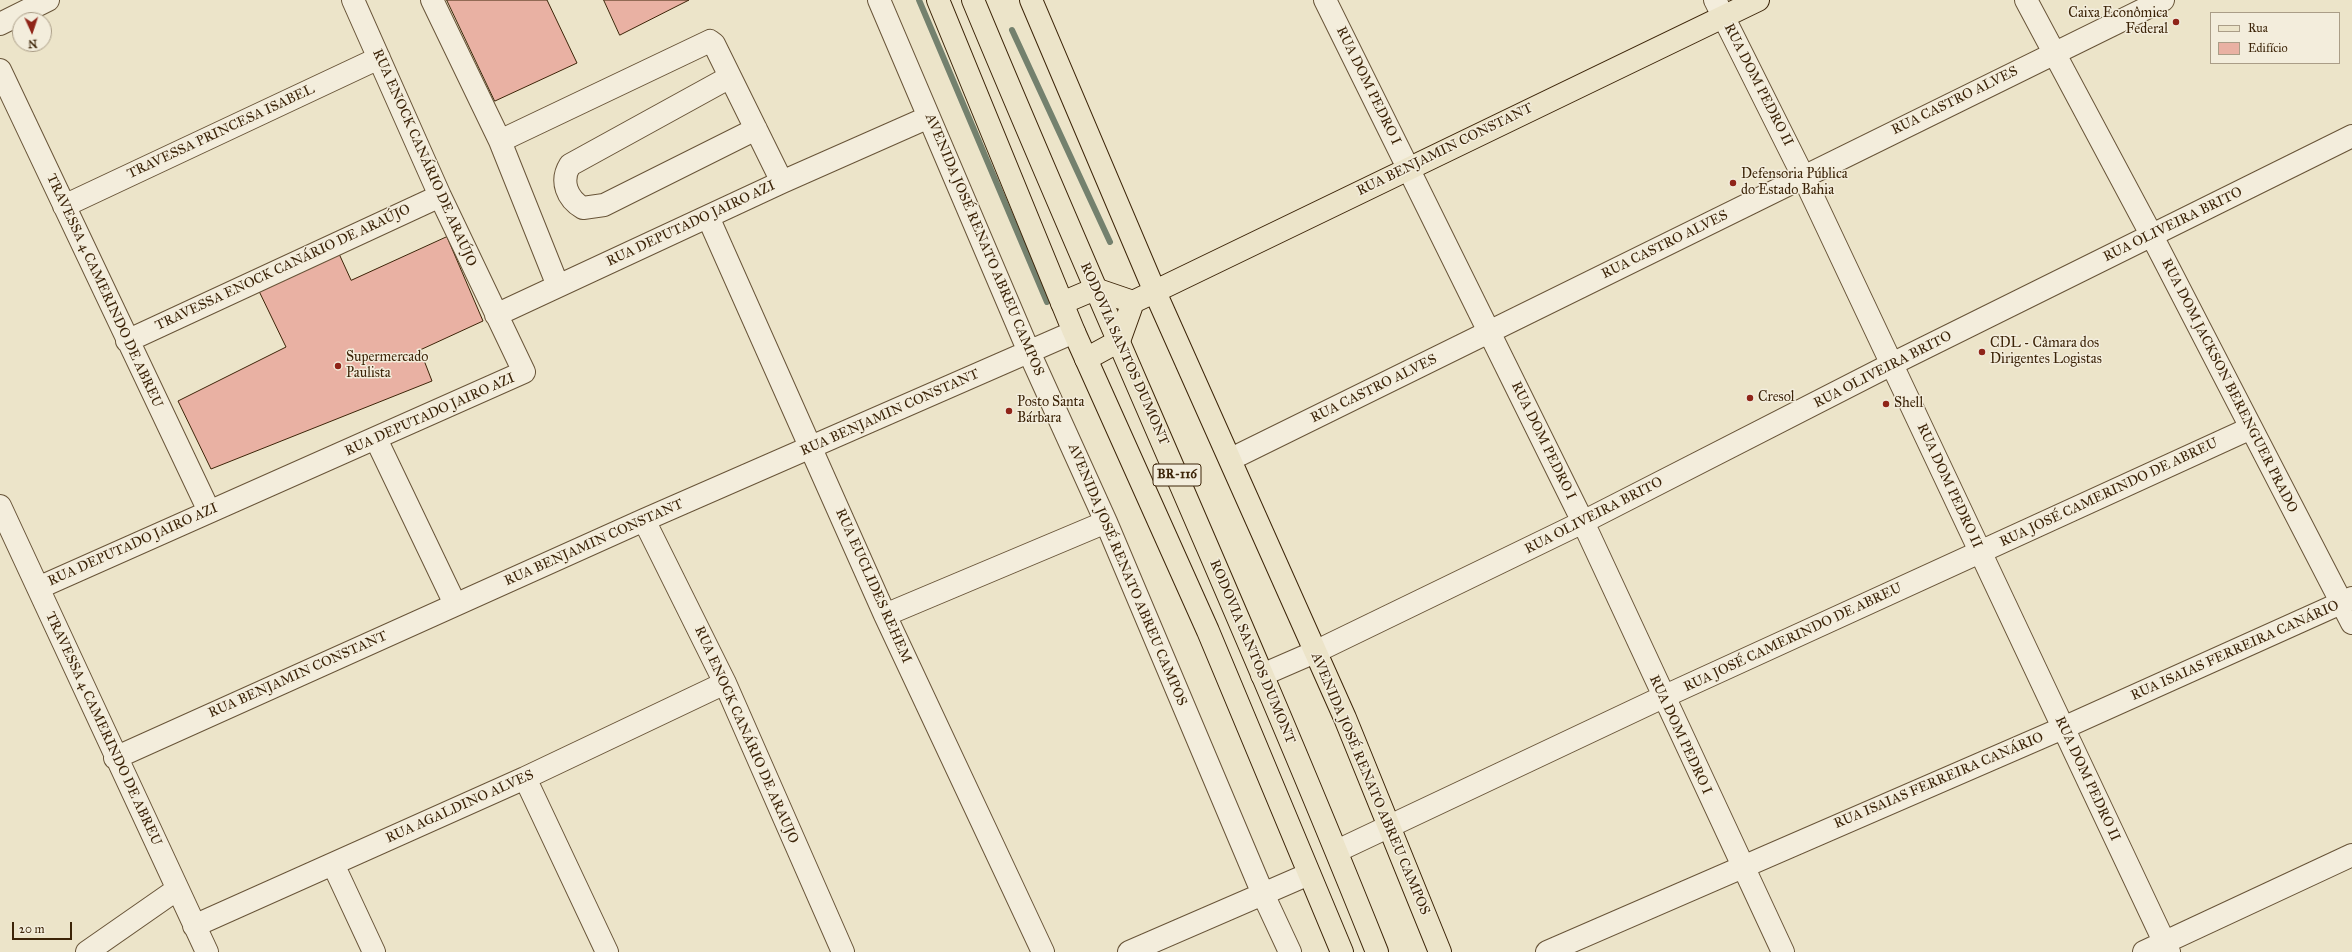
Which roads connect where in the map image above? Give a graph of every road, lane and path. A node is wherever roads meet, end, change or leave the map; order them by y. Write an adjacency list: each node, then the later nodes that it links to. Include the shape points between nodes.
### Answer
1 (48, 0): 13 (street)
2 (353, 0): 15 (street, RUA ENOCK CANÁRIO DE ARAÚJO)
3 (432, 0): 21 (street)
4 (879, 0): 18 (street, AVENIDA JOSÉ RENATO ABREU CAMPOS)
5 (938, 0): 33 (main road, BR-116)
6 (1031, 0): 31 (main road, AVENIDA JOSÉ RENATO ABREU CAMPOS)
7 (1325, 0): 22 (street, RUA DOM PEDRO I)
8 (1758, 0): 12 (main road, RUA BENJAMIN CONSTANT)
9 (2026, 0): 14 (street, RUA DOM JACKSON BERENGUER PRADO)
10 (2163, 0): 14 (street, RUA CASTRO ALVES)
11 (977, 1): 30 (main road, RODOVIA SANTOS DUMONT / BR-116)
12 (1719, 8): 22 (main road, RUA BENJAMIN CONSTANT); 23 (street, RUA DOM PEDRO II)
13 (0, 24)
14 (2054, 52): 23 (street, RUA CASTRO ALVES); 28 (street, RUA DOM JACKSON BERENGUER PRADO)
15 (379, 58): 25 (street, RUA ENOCK CANÁRIO DE ARAÚJO); 26 (street, TRAVESSA PRINCESA ISABEL)
16 (0, 70): 26 (street, TRAVESSA 4 CAMERINDO DE ABREU)
17 (730, 77): 19 (street); 19 (street, via 570,164 565,181 568,196 583,208 604,205); 21 (street, via 714,44 707,41)
18 (929, 117): 24 (street, RUA DEPUTADO JAIRO AZI); 39 (street, AVENIDA JOSÉ RENATO ABREU CAMPOS)
19 (756, 129): 24 (street)
20 (2352, 136): 28 (street, RUA OLIVEIRA BRITO)
21 (500, 141): 29 (street)
22 (1408, 167): 31 (main road, RUA BENJAMIN CONSTANT); 36 (street, RUA DOM PEDRO I)
23 (1803, 176): 36 (street, RUA CASTRO ALVES); 41 (street, RUA DOM PEDRO II)
24 (782, 182): 27 (street, RUA DEPUTADO JAIRO AZI)
25 (440, 196): 34 (street, RUA ENOCK CANÁRIO DE ARAÚJO); 37 (street, TRAVESSA ENOCK CANÁRIO DE ARAÚJO)
26 (64, 206): 37 (street, TRAVESSA 4 CAMERINDO DE ABREU)
27 (708, 217): 29 (street, RUA DEPUTADO JAIRO AZI); 44 (street, RUA EUCLIDES REHEM)
28 (2152, 236): 41 (street, RUA OLIVEIRA BRITO); 42 (street, RUA DOM JACKSON BERENGUER PRADO)
29 (558, 286): 34 (street, RUA DEPUTADO JAIRO AZI)
30 (1095, 289): 32 (main road); 33 (main road); 38 (main road, RODOVIA SANTOS DUMONT / BR-116)
31 (1155, 292): 32 (main road, RUA BENJAMIN CONSTANT); 45 (main road, AVENIDA JOSÉ RENATO ABREU CAMPOS)
32 (1133, 302): 38 (main road)
33 (1062, 303): 35 (main road, BR-116)
34 (496, 315): 43 (street, RUA DEPUTADO JAIRO AZI, via 524,372)
35 (1074, 332): 39 (street, RUA BENJAMIN CONSTANT); 40 (main road, BR-116)
36 (1490, 332): 45 (street, RUA CASTRO ALVES); 50 (street, RUA DOM PEDRO I)
37 (127, 341): 47 (street, TRAVESSA 4 CAMERINDO DE ABREU)
38 (1119, 341): 40 (main road); 58 (main road, RODOVIA SANTOS DUMONT / BR-116)
39 (1029, 352): 44 (street, RUA BENJAMIN CONSTANT); 49 (street, AVENIDA JOSÉ RENATO ABREU CAMPOS)
40 (1086, 360): 69 (main road, BR-116, via 1208,631)
41 (1892, 364): 50 (street, RUA OLIVEIRA BRITO); 51 (street, RUA DOM PEDRO II)
42 (2251, 428): 51 (street, RUA JOSÉ CAMERINDO DE ABREU); 53 (street, RUA DOM JACKSON BERENGUER PRADO)
43 (376, 439): 47 (street, RUA DEPUTADO JAIRO AZI); 54 (street)
44 (812, 447): 48 (street, RUA BENJAMIN CONSTANT); 55 (street, RUA EUCLIDES REHEM)
45 (1231, 459): 57 (main road, AVENIDA JOSÉ RENATO ABREU CAMPOS)
46 (0, 506): 52 (street, TRAVESSA 4 CAMERINDO DE ABREU)
47 (209, 511): 52 (street, RUA DEPUTADO JAIRO AZI)
48 (644, 520): 54 (street, RUA BENJAMIN CONSTANT); 59 (street, RUA ENOCK CANÁRIO DE ARAUJO)
49 (1106, 522): 55 (street); 71 (street, AVENIDA JOSÉ RENATO ABREU CAMPOS)
50 (1583, 522): 57 (street, RUA OLIVEIRA BRITO); 60 (street, RUA DOM PEDRO I)
51 (1980, 552): 60 (street, RUA JOSÉ CAMERINDO DE ABREU); 61 (street, RUA DOM PEDRO II)
52 (38, 588): 62 (street, TRAVESSA 4 CAMERINDO DE ABREU)
53 (2346, 601): 56 (street, RUA DOM JACKSON BERENGUER PRADO); 61 (street, RUA ISAIAS FERREIRA CANÁRIO)
54 (455, 604): 62 (street, RUA BENJAMIN CONSTANT)
55 (885, 615): 79 (street, RUA EUCLIDES REHEM)
56 (2352, 623)
57 (1315, 652): 58 (street, RUA OLIVEIRA BRITO); 64 (main road, AVENIDA JOSÉ RENATO ABREU CAMPOS)
58 (1262, 674): 65 (main road, RODOVIA SANTOS DUMONT / BR-116)
59 (724, 683): 63 (street, RUA AGALDINO ALVES); 78 (street, RUA ENOCK CANÁRIO DE ARAUJO)
60 (1663, 697): 64 (street, RUA JOSÉ CAMERINDO DE ABREU); 68 (street, RUA DOM PEDRO I)
61 (2063, 728): 68 (street, RUA ISAIAS FERREIRA CANÁRIO); 73 (street, RUA DOM PEDRO II)
62 (115, 758): 70 (street, TRAVESSA 4 CAMERINDO DE ABREU)
63 (525, 778): 67 (street, RUA AGALDINO ALVES); 77 (street)
64 (1389, 828): 65 (street, RUA JOSÉ CAMERINDO DE ABREU); 84 (main road, AVENIDA JOSÉ RENATO ABREU CAMPOS)
65 (1337, 851): 83 (main road, RODOVIA SANTOS DUMONT / BR-116)
66 (2352, 855): 73 (street)
67 (333, 864): 72 (street, RUA AGALDINO ALVES); 76 (street)
68 (1742, 866): 85 (street, RUA ISAIAS FERREIRA CANÁRIO); 86 (street, RUA DOM PEDRO I)
69 (1309, 874): 71 (street); 82 (main road, BR-116)
70 (176, 890): 72 (street, TRAVESSA 4 CAMERINDO DE ABREU); 74 (street)
71 (1263, 894): 80 (street); 81 (street, AVENIDA JOSÉ RENATO ABREU CAMPOS)
72 (194, 926): 75 (street, TRAVESSA 4 CAMERINDO DE ABREU)
73 (2167, 947): 87 (street)
74 (86, 952)
75 (206, 952)
76 (374, 952)
77 (607, 952)
78 (843, 952)
79 (1043, 952)
80 (1129, 952)
81 (1290, 952)
82 (1342, 952)
83 (1377, 952)
84 (1440, 952)
85 (1547, 952)
86 (1783, 952)
87 (2144, 952)

